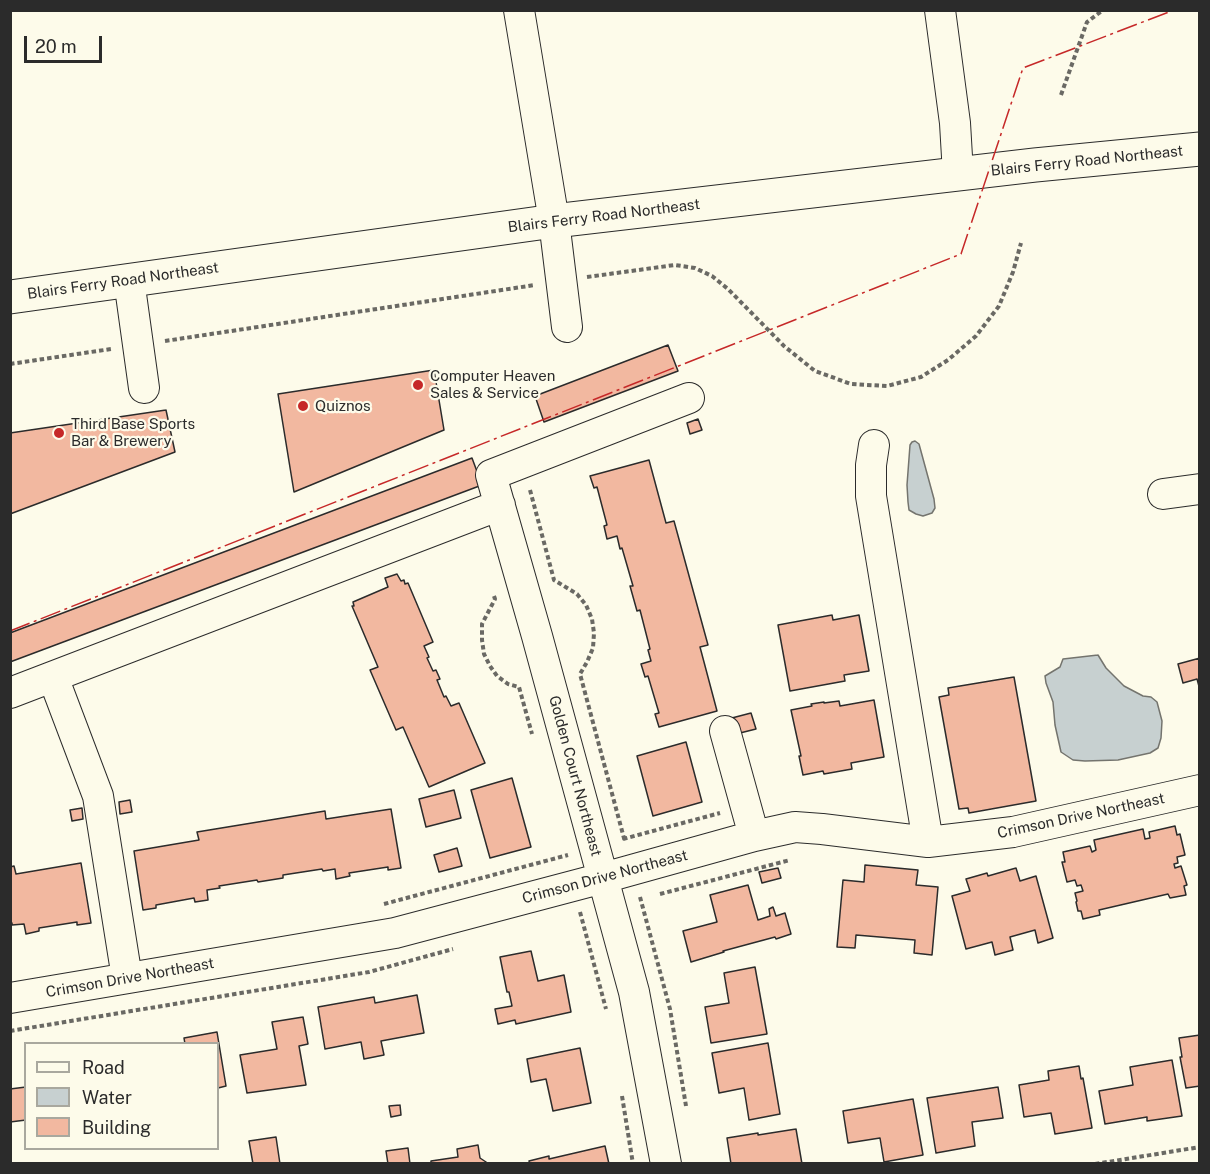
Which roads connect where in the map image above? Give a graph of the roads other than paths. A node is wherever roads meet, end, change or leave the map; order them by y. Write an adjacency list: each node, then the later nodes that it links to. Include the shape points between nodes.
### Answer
1 (519, 10): 5 (street)
2 (940, 10): 4 (street)
3 (1200, 149): 4 (main road, Blairs Ferry Road Northeast)
4 (958, 174): 5 (main road, Blairs Ferry Road Northeast)
5 (554, 221): 6 (main road, Blairs Ferry Road Northeast); 8 (street)
6 (129, 280): 7 (main road, Blairs Ferry Road Northeast); 9 (street)
7 (10, 297)
8 (567, 327)
9 (144, 388)
10 (689, 398): 14 (street, Golden Court Northeast, via 491,475)
11 (874, 445): 20 (street, via 871,496)
12 (1200, 489): 13 (street)
13 (1162, 494)
14 (500, 505): 15 (street); 21 (street, Golden Court Northeast)
15 (53, 677): 16 (street); 22 (street, via 98,796)
16 (10, 693)
17 (724, 730): 19 (street)
18 (1200, 790): 20 (street, Crimson Drive Northeast, via 1013,832)
19 (754, 836): 20 (street, Crimson Drive Northeast, via 795,827); 21 (street, Crimson Drive Northeast)
20 (927, 842)
21 (603, 878): 22 (street, Crimson Drive Northeast, via 395,933); 24 (street, Golden Court Northeast, via 634,992)
22 (127, 978): 23 (street, Crimson Drive Northeast)
23 (10, 998)
24 (666, 1164)

